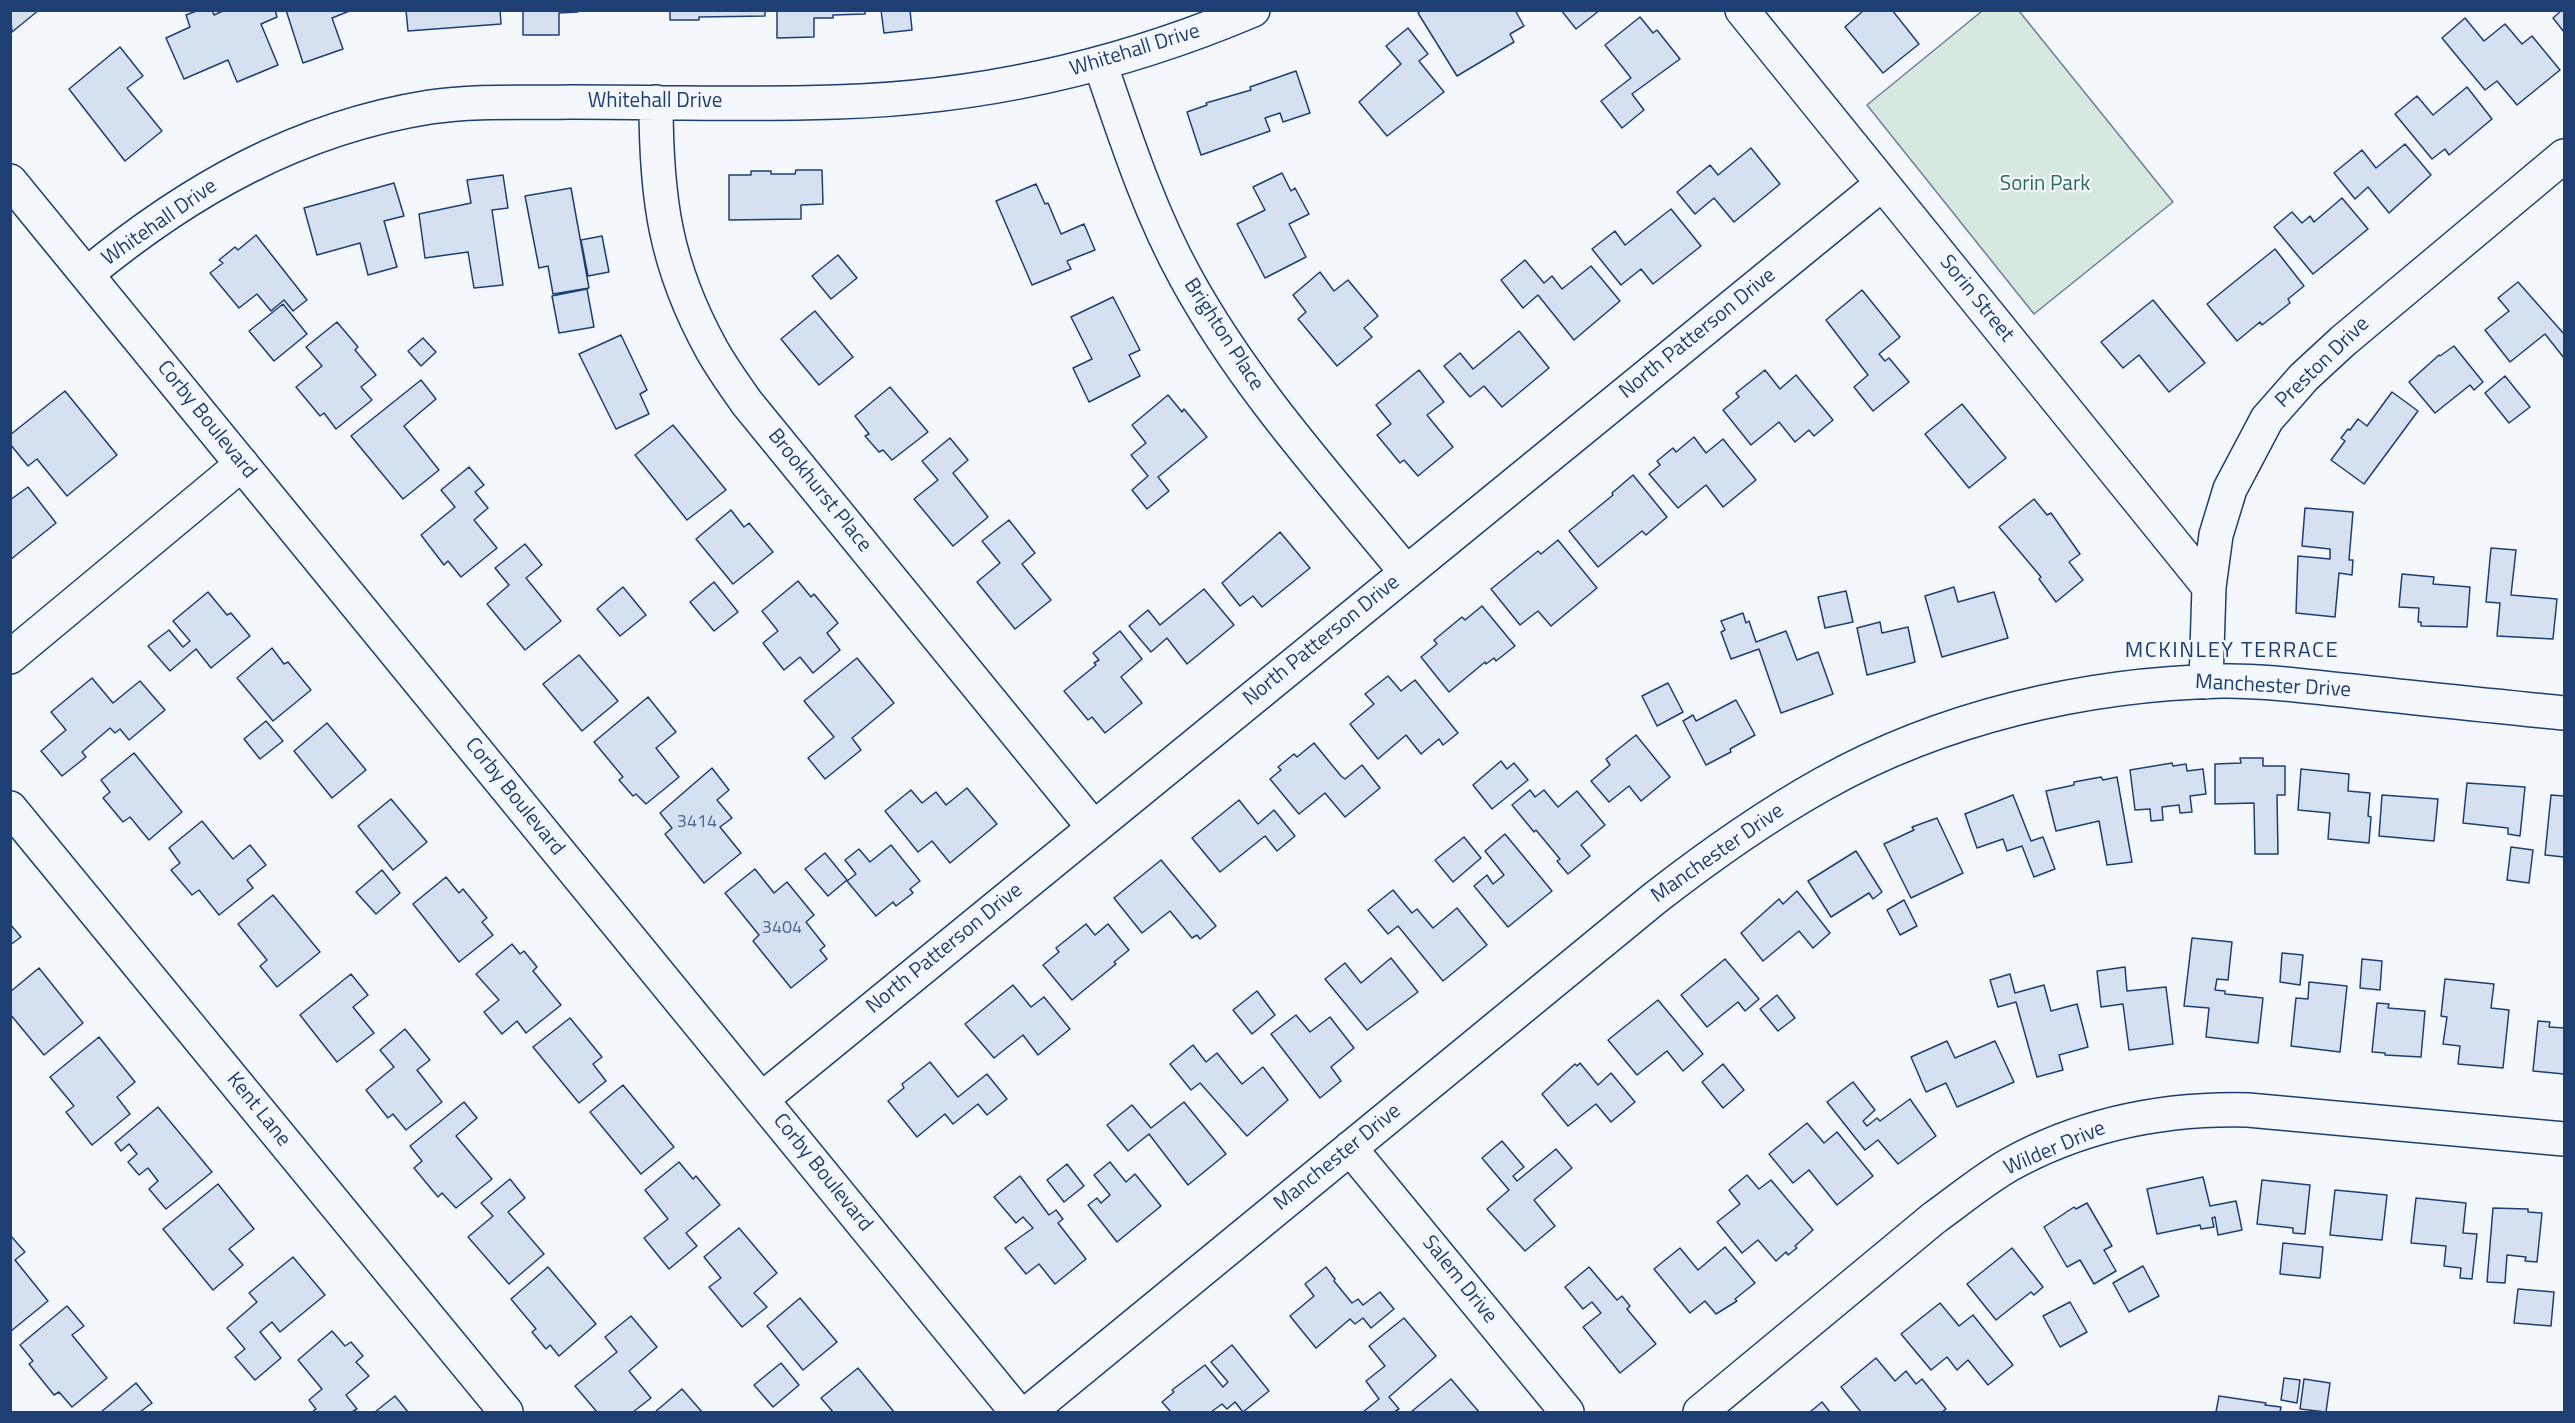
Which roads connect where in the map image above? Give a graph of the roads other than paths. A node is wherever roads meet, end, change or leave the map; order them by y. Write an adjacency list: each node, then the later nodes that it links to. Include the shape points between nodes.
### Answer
1 (1253, 10): 3 (street, Whitehall Drive, via 1215,27)
2 (1743, 10): 6 (street, Sorin Street)
3 (1100, 63): 4 (street, Whitehall Drive, via 973,91 837,102); 10 (street, Brighton Place, via 1151,205 1191,287 1232,354 1274,411)
4 (656, 102): 8 (street, Whitehall Drive, via 431,107 358,124 291,146 225,177 178,204); 16 (street, Brookhurst Place, via 656,160 662,215 673,261 712,351 747,404)
5 (2565, 156): 11 (street, Preston Drive, via 2343,341 2304,376 2267,419 2230,489 2216,535)
6 (1882, 184): 10 (street, North Patterson Drive); 11 (street, Sorin Street)
7 (12, 185): 8 (street, Corby Boulevard)
8 (87, 274): 9 (street, Corby Boulevard)
9 (242, 464): 12 (street); 17 (street, Corby Boulevard)
10 (1406, 572): 16 (street, North Patterson Drive)
11 (2209, 587): 13 (street, Preston Drive)
12 (10, 657)
13 (2206, 682): 14 (street, Manchester Drive, via 2314,687); 19 (street, Manchester Drive, via 2094,693 2014,708 1950,728 1825,783 1753,826 1655,898)
14 (2565, 713)
15 (10, 808): 20 (street, Kent Lane)
16 (1094, 828): 17 (street, North Patterson Drive)
17 (762, 1099): 21 (street, Corby Boulevard)
18 (2565, 1139): 24 (street, Wilder Drive, via 2205,1109 2151,1115 2086,1131 2010,1165 1972,1190)
19 (1350, 1148): 22 (street, Manchester Drive); 23 (street, Salem Drive)
20 (506, 1413)
21 (1017, 1413)
22 (1029, 1413)
23 (1568, 1413)
24 (1700, 1413)

